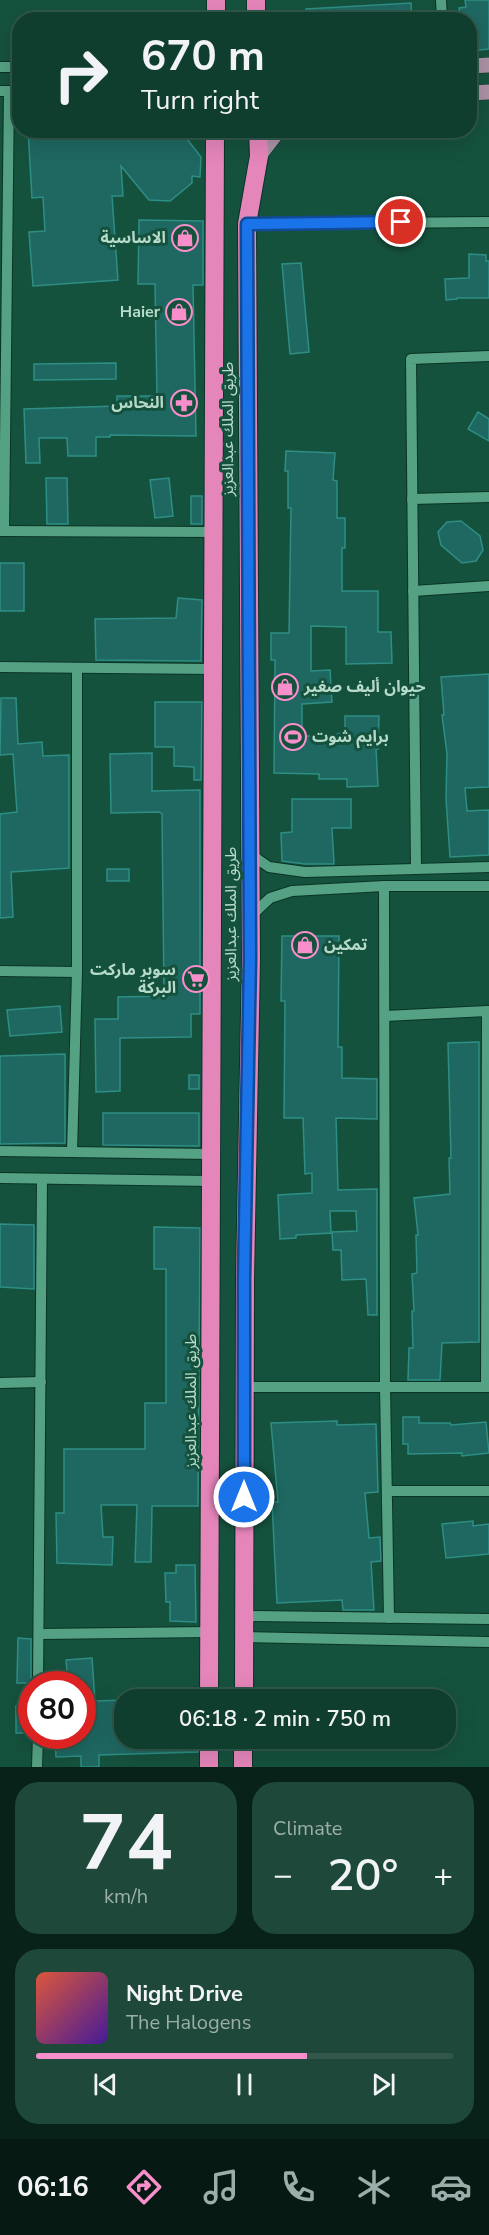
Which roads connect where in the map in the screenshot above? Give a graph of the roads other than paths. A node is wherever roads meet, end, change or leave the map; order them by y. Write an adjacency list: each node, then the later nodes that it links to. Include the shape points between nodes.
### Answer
1 (9, 91): 11 (street)
2 (215, 138): 12 (highway, طريق الملك عبدالعزيز)
3 (258, 138): 5 (highway, طريق الملك عبدالعزيز)
4 (273, 138): 5 (main road)
5 (258, 156): 7 (highway, طريق الملك عبدالعزيز)
6 (489, 222): 7 (street)
7 (247, 224): 18 (highway, طريق الملك عبدالعزيز)
8 (489, 356): 10 (street, via 411,359)
9 (489, 498): 10 (street)
10 (412, 499): 14 (street)
11 (2, 531): 12 (street)
12 (214, 532): 17 (highway, طريق الملك عبدالعزيز)
13 (489, 586): 14 (street)
14 (413, 591): 20 (street)
15 (0, 667): 16 (street)
16 (77, 668): 17 (street); 27 (street)
17 (213, 669): 32 (highway, طريق الملك عبدالعزيز)
18 (250, 850): 21 (street, via 269,867); 25 (highway, طريق الملك عبدالعزيز)
19 (489, 867): 20 (street)
20 (416, 869): 21 (street)
21 (292, 871): 24 (street)
22 (384, 886): 23 (street); 24 (street); 29 (street)
23 (489, 886)
24 (292, 891): 25 (street, via 270,898)
25 (250, 918): 40 (highway, طريق الملك عبدالعزيز)
26 (0, 971): 27 (street)
27 (77, 972): 31 (street)
28 (488, 1011): 29 (street); 35 (street)
29 (385, 1016): 41 (street)
30 (0, 1151): 31 (street)
31 (72, 1152): 32 (street)
32 (211, 1154): 36 (highway, طريق الملك عبدالعزيز)
33 (0, 1178): 34 (street)
34 (42, 1179): 36 (street); 38 (street)
35 (488, 1179): 37 (street)
36 (211, 1181): 48 (highway, طريق الملك عبدالعزيز)
37 (488, 1280): 42 (street)
38 (41, 1382): 39 (street); 49 (street)
39 (0, 1383)
40 (244, 1387): 41 (street); 45 (highway, طريق الملك عبدالعزيز)
41 (385, 1387): 42 (street); 43 (street)
42 (488, 1387)
43 (387, 1491): 44 (street); 46 (street)
44 (489, 1491)
45 (244, 1616): 46 (street); 50 (highway, طريق الملك عبدالعزيز)
46 (389, 1618): 47 (street)
47 (489, 1619)
48 (209, 1632): 49 (street); 53 (highway, طريق الملك عبدالعزيز)
49 (39, 1634): 52 (street)
50 (244, 1637): 51 (street); 54 (highway, طريق الملك عبدالعزيز)
51 (489, 1642)
52 (38, 1671)
53 (209, 1689)
54 (244, 1689)
55 (38, 1749): 58 (street)
56 (209, 1749): 59 (highway)
57 (243, 1749): 60 (highway)
58 (37, 1767)
59 (209, 1767)
60 (243, 1767)

